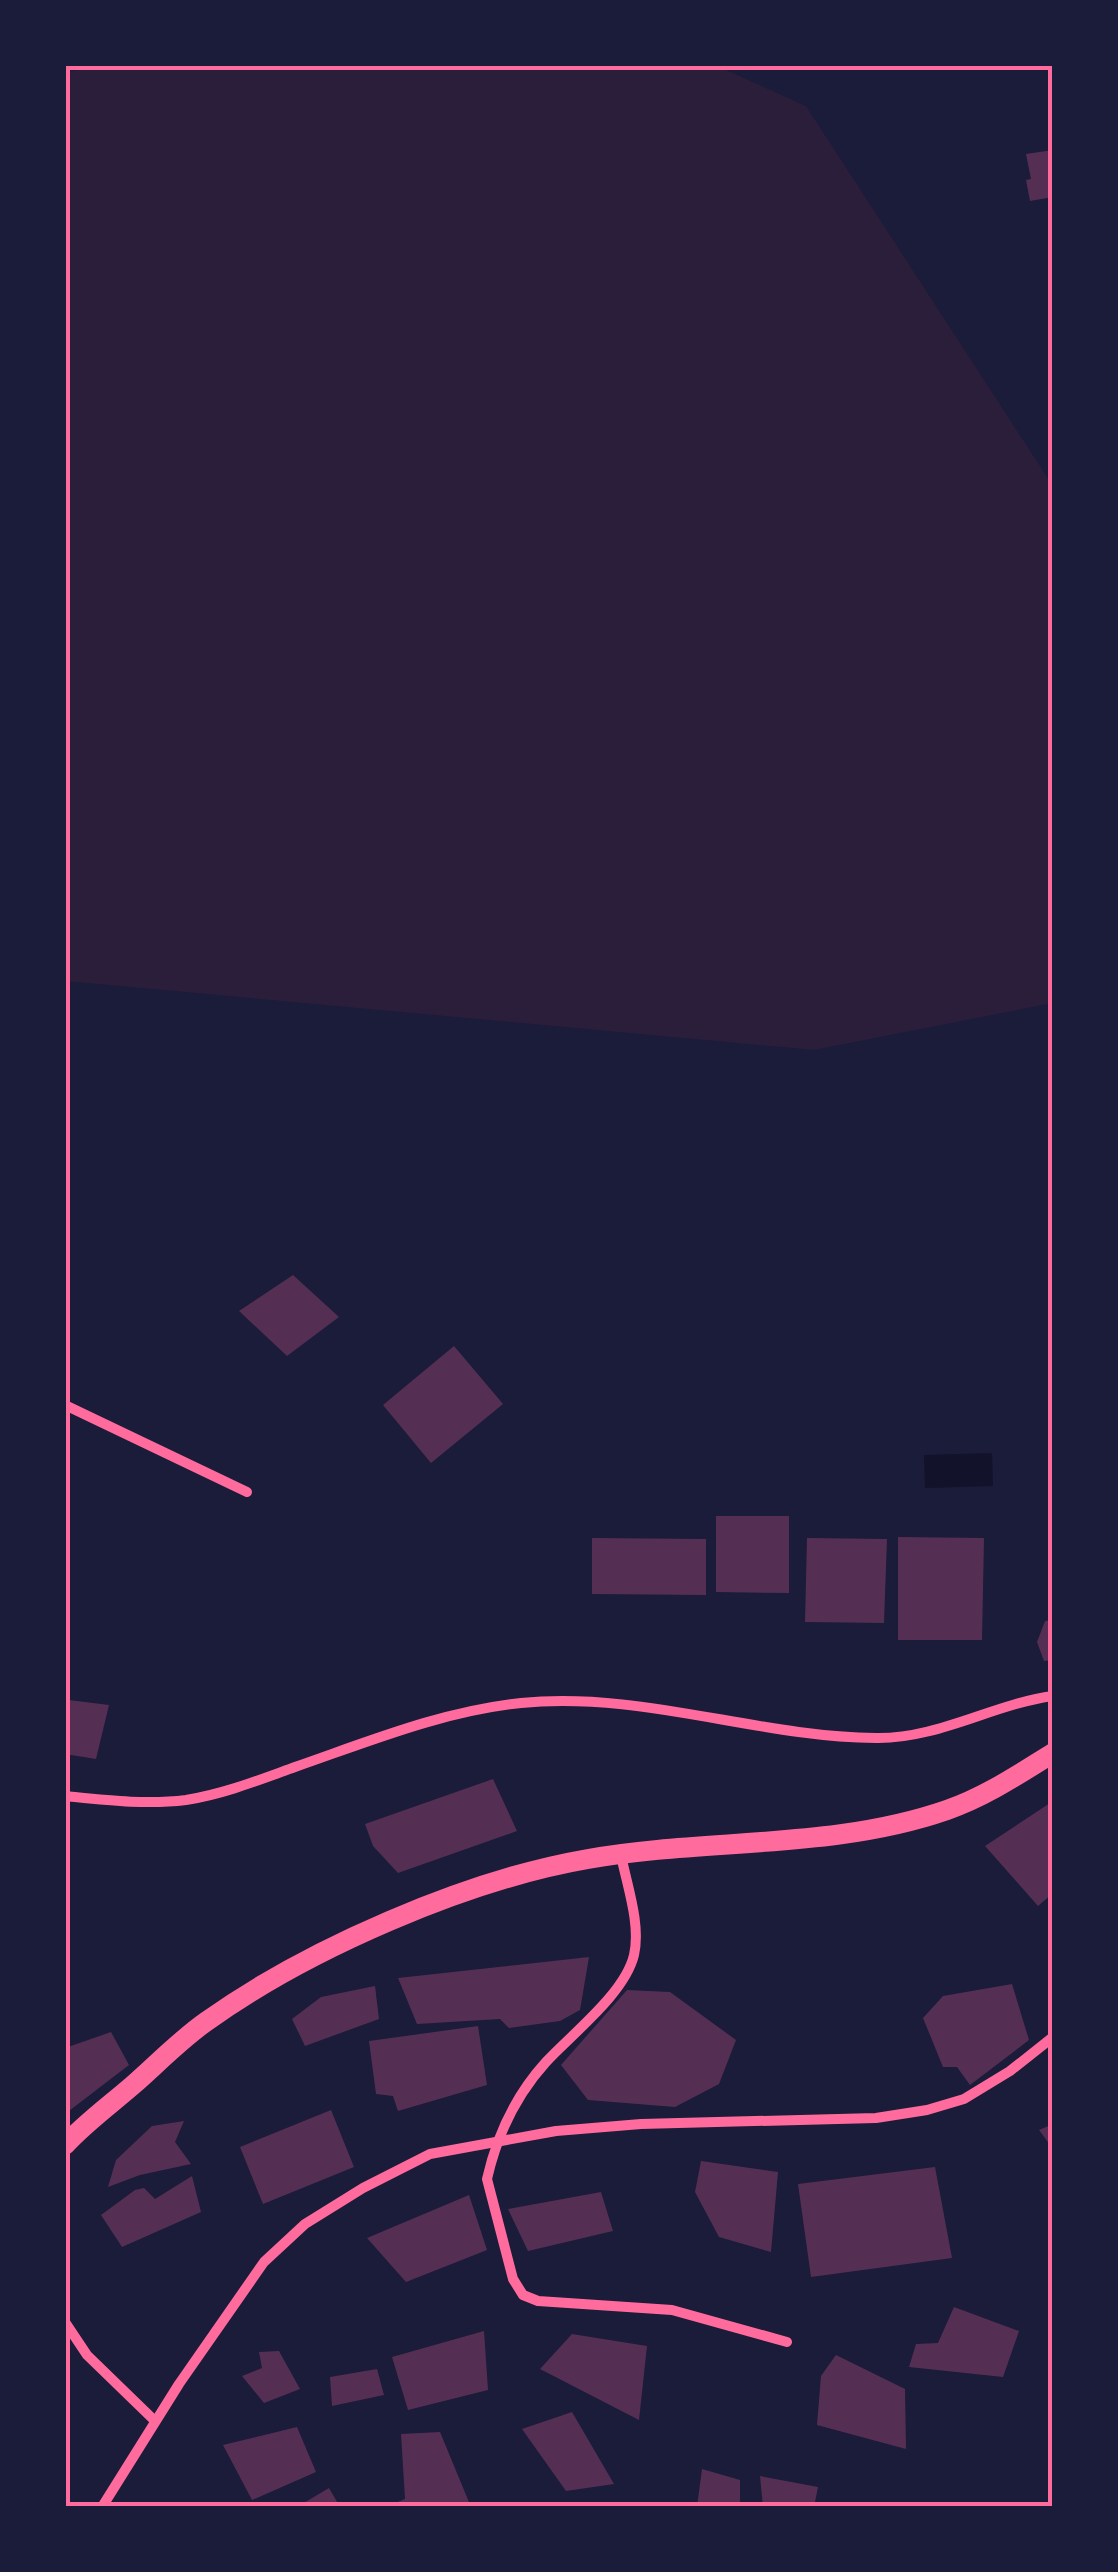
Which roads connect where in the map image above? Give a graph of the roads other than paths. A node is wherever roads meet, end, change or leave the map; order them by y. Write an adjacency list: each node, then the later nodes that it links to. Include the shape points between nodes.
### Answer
1 (65, 1405): 2 (street)
2 (247, 1492)
3 (1053, 1696): 5 (street, via 880,1739 632,1705 522,1703 459,1712 234,1790 186,1800)
4 (1053, 1753): 6 (main road, via 985,1794 913,1820)
5 (65, 1796)
6 (621, 1855): 8 (street, via 636,1932 630,1969 544,2064 515,2102); 9 (main road, via 491,1883 288,1969 205,2022)
7 (1053, 2037): 8 (street, via 964,2100 926,2110 876,2118 641,2124)
8 (498, 2141): 11 (street, via 487,2178 523,2295 552,2304 672,2310); 12 (street, via 430,2154 305,2224 264,2262)
9 (65, 2146)
10 (65, 2322): 12 (street, via 87,2355)
11 (786, 2342)
12 (155, 2421): 13 (street)
13 (102, 2507)

